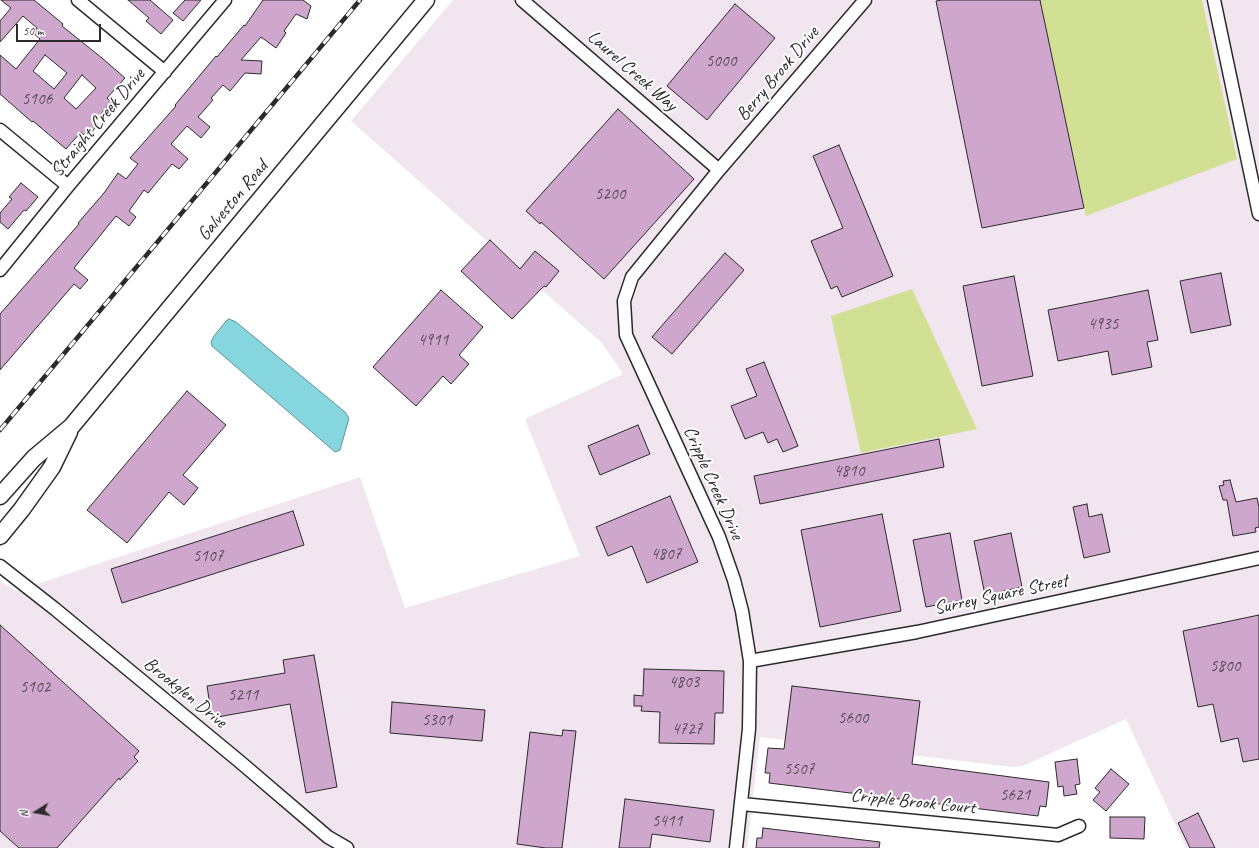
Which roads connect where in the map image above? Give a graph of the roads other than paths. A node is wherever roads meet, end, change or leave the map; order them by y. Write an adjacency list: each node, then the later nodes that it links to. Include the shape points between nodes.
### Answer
1 (78, 0): 7 (street)
2 (225, 0): 7 (street, Straight Creek Drive)
3 (426, 0): 13 (main road, Galveston Road)
4 (522, 0): 9 (street, Laurel Creek Way)
5 (865, 0): 9 (street, Berry Brook Drive)
6 (1214, 0): 11 (street)
7 (165, 72): 10 (street, Straight Creek Drive)
8 (0, 130): 10 (street)
9 (719, 170): 18 (street, Cripple Creek Drive, via 632,277 624,301 625,324 626,335 719,537 742,611)
10 (68, 186): 12 (street, Straight Creek Drive)
11 (1259, 214)
12 (0, 270)
13 (71, 427): 14 (main road, Galveston Road, via 34,458); 15 (main road, Galveston Road, via 52,466 22,510)
14 (0, 496)
15 (0, 536)
16 (1259, 558): 18 (street, Surrey Square Street, via 917,632)
17 (0, 566): 21 (street, Brookglen Drive, via 328,837)
18 (750, 661): 19 (street, Cripple Creek Drive, via 749,729)
19 (742, 804): 20 (street, Cripple Brook Court, via 1058,835); 22 (street, Cripple Creek Drive)
20 (1079, 826)
21 (347, 848)
22 (736, 848)

